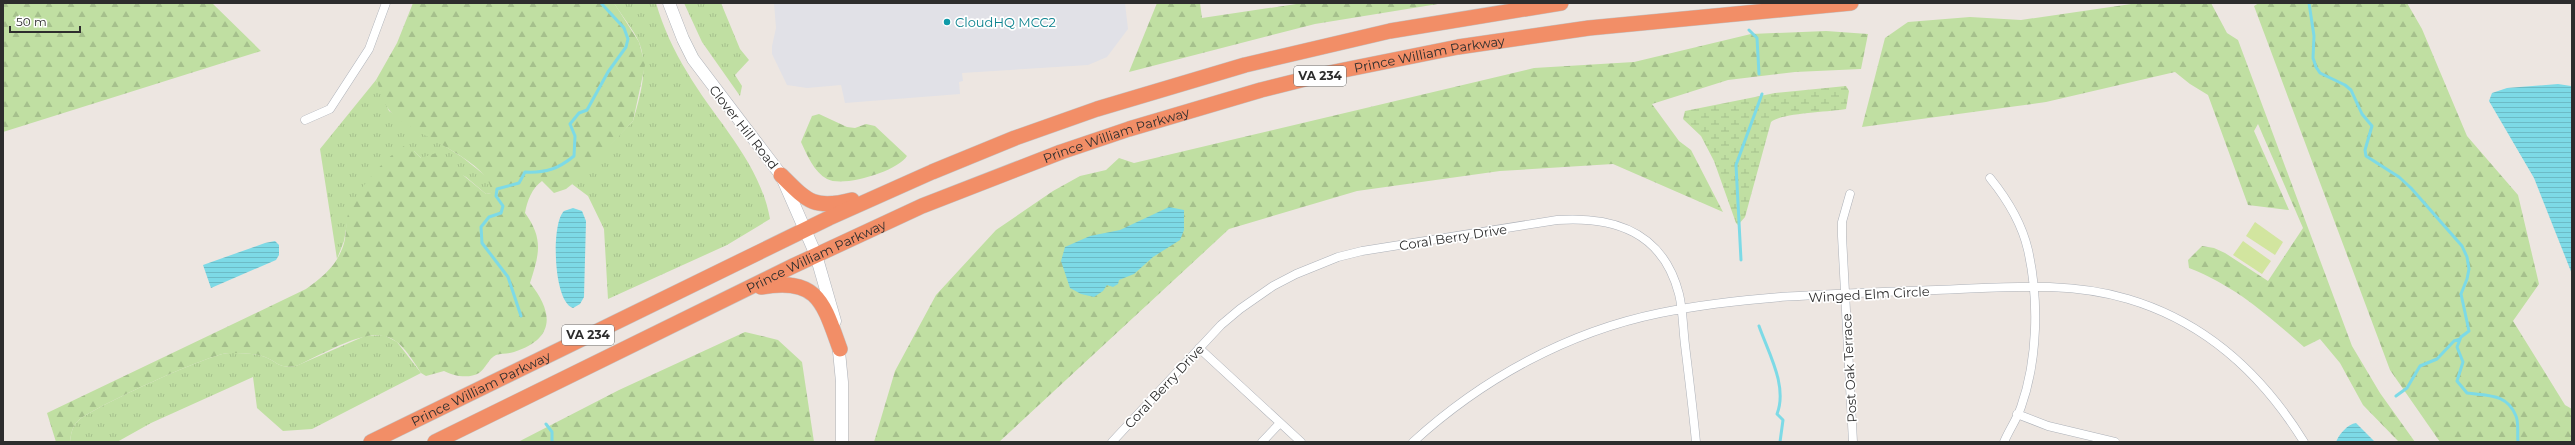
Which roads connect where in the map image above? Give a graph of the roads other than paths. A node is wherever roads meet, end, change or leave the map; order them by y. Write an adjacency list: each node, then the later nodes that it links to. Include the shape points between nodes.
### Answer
1 (386, 3): 5 (street, via 369,49 330,109)
2 (669, 3): 6 (street, Clover Hill Road, via 694,59)
3 (1561, 3): 8 (highway, Prince William Parkway / VA 234, via 1458,18 1349,40 1181,83 1015,138)
4 (1851, 3): 11 (highway, Prince William Parkway / VA 234, via 1536,35 1408,57 1314,77 1195,108 1061,152 922,206)
5 (305, 120)
6 (781, 175): 8 (highway, via 807,200 820,205 839,203); 10 (street, Clover Hill Road)
7 (1990, 178): 12 (street, via 2003,194 2021,229 2028,250)
8 (890, 190): 10 (highway, Prince William Parkway / VA 234)
9 (1850, 194): 14 (street, Post Oak Terrace, via 1842,222)
10 (806, 229): 11 (street, Clover Hill Road); 20 (highway, Prince William Parkway / VA 234)
11 (816, 255): 13 (highway, Prince William Parkway / VA 234); 17 (street, Clover Hill Road)
12 (2033, 287): 14 (street, Winged Elm Circle); 18 (street, via 2032,356 2027,387); 31 (street, Winged Elm Circle, via 2079,289 2107,294 2128,299 2177,319 2226,350 2258,378 2274,396)
13 (742, 291): 17 (highway, via 786,283 808,290 824,309); 21 (highway, Prince William Parkway / VA 234)
14 (1846, 293): 15 (street, Winged Elm Circle); 28 (street, Post Oak Terrace)
15 (1681, 309): 16 (street, Coral Berry Drive, via 1677,290 1666,264 1653,248 1636,234 1612,223 1594,219 1557,220 1362,251 1314,266 1256,296 1221,325); 26 (street, Winged Elm Circle, via 1645,316 1600,330 1533,358 1483,386); 27 (street, Coral Berry Drive)
16 (1199, 348): 19 (street); 23 (street, Coral Berry Drive)
17 (840, 349): 22 (street, Clover Hill Road)
18 (2017, 414): 29 (street); 30 (street, via 2048,426)
19 (1280, 423): 24 (street); 25 (street)
20 (371, 442)
21 (435, 442)
22 (842, 442)
23 (1112, 442)
24 (1262, 442)
25 (1301, 442)
26 (1413, 442)
27 (1696, 442)
28 (1853, 442)
29 (2004, 442)
30 (2115, 442)
31 (2304, 442)

